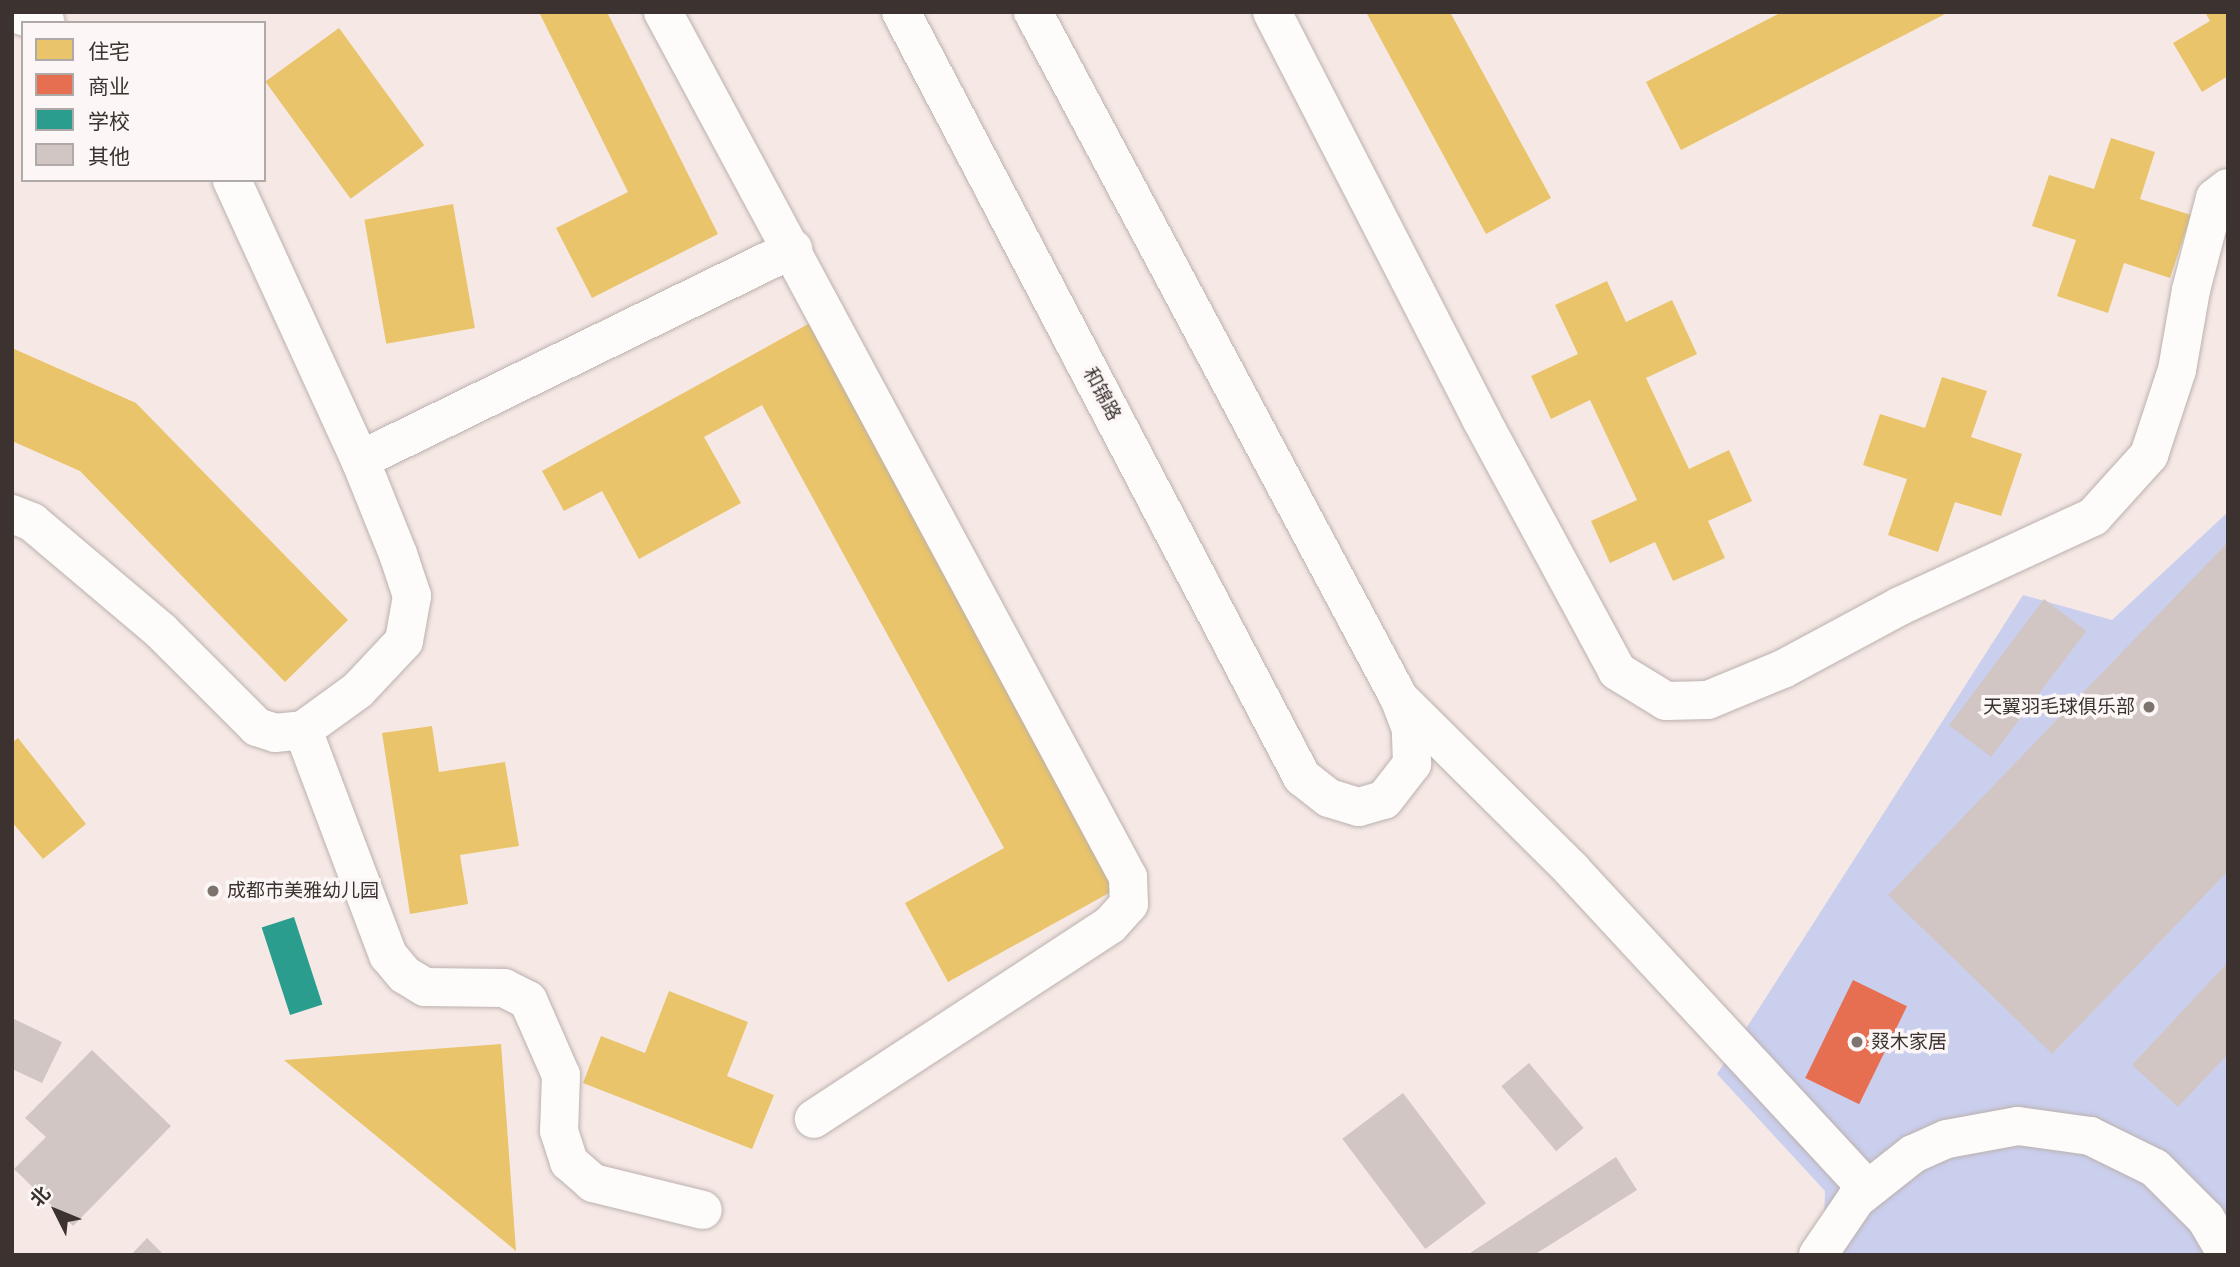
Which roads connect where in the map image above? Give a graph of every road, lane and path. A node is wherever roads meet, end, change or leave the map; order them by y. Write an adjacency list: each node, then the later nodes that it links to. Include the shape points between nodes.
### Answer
1 (663, 12): 9 (street)
2 (901, 12): 12 (street, 和锦路, via 1303,776 1329,798 1359,807 1384,800 1412,764 1411,729)
3 (1033, 12): 12 (street)
4 (1272, 12): 8 (street, via 1481,419 1617,670 1665,701 1708,700 1783,669 1900,606 2093,517 2149,455 2177,370 2191,290 2215,198)
5 (12, 13): 6 (street)
6 (39, 21)
7 (233, 182): 10 (street)
8 (2228, 188)
9 (793, 249): 10 (street); 14 (street, via 1115,849 1128,877 1129,904 1110,925)
10 (360, 460): 13 (street, via 412,596 404,641 358,690)
11 (12, 514): 13 (street, via 32,522 161,631 257,727 275,733)
12 (1399, 698): 15 (street, via 1572,870)
13 (303, 730): 16 (street, via 388,954 397,965 425,987 504,988 528,1000 561,1075 559,1131 569,1162 593,1183)
14 (814, 1119)
15 (1867, 1189): 17 (street, via 1834,1227); 18 (street, via 1913,1154 1947,1139 2006,1127 2054,1128 2090,1136 2155,1168 2206,1219)
16 (703, 1210)
17 (1818, 1255)
18 (2227, 1255)

